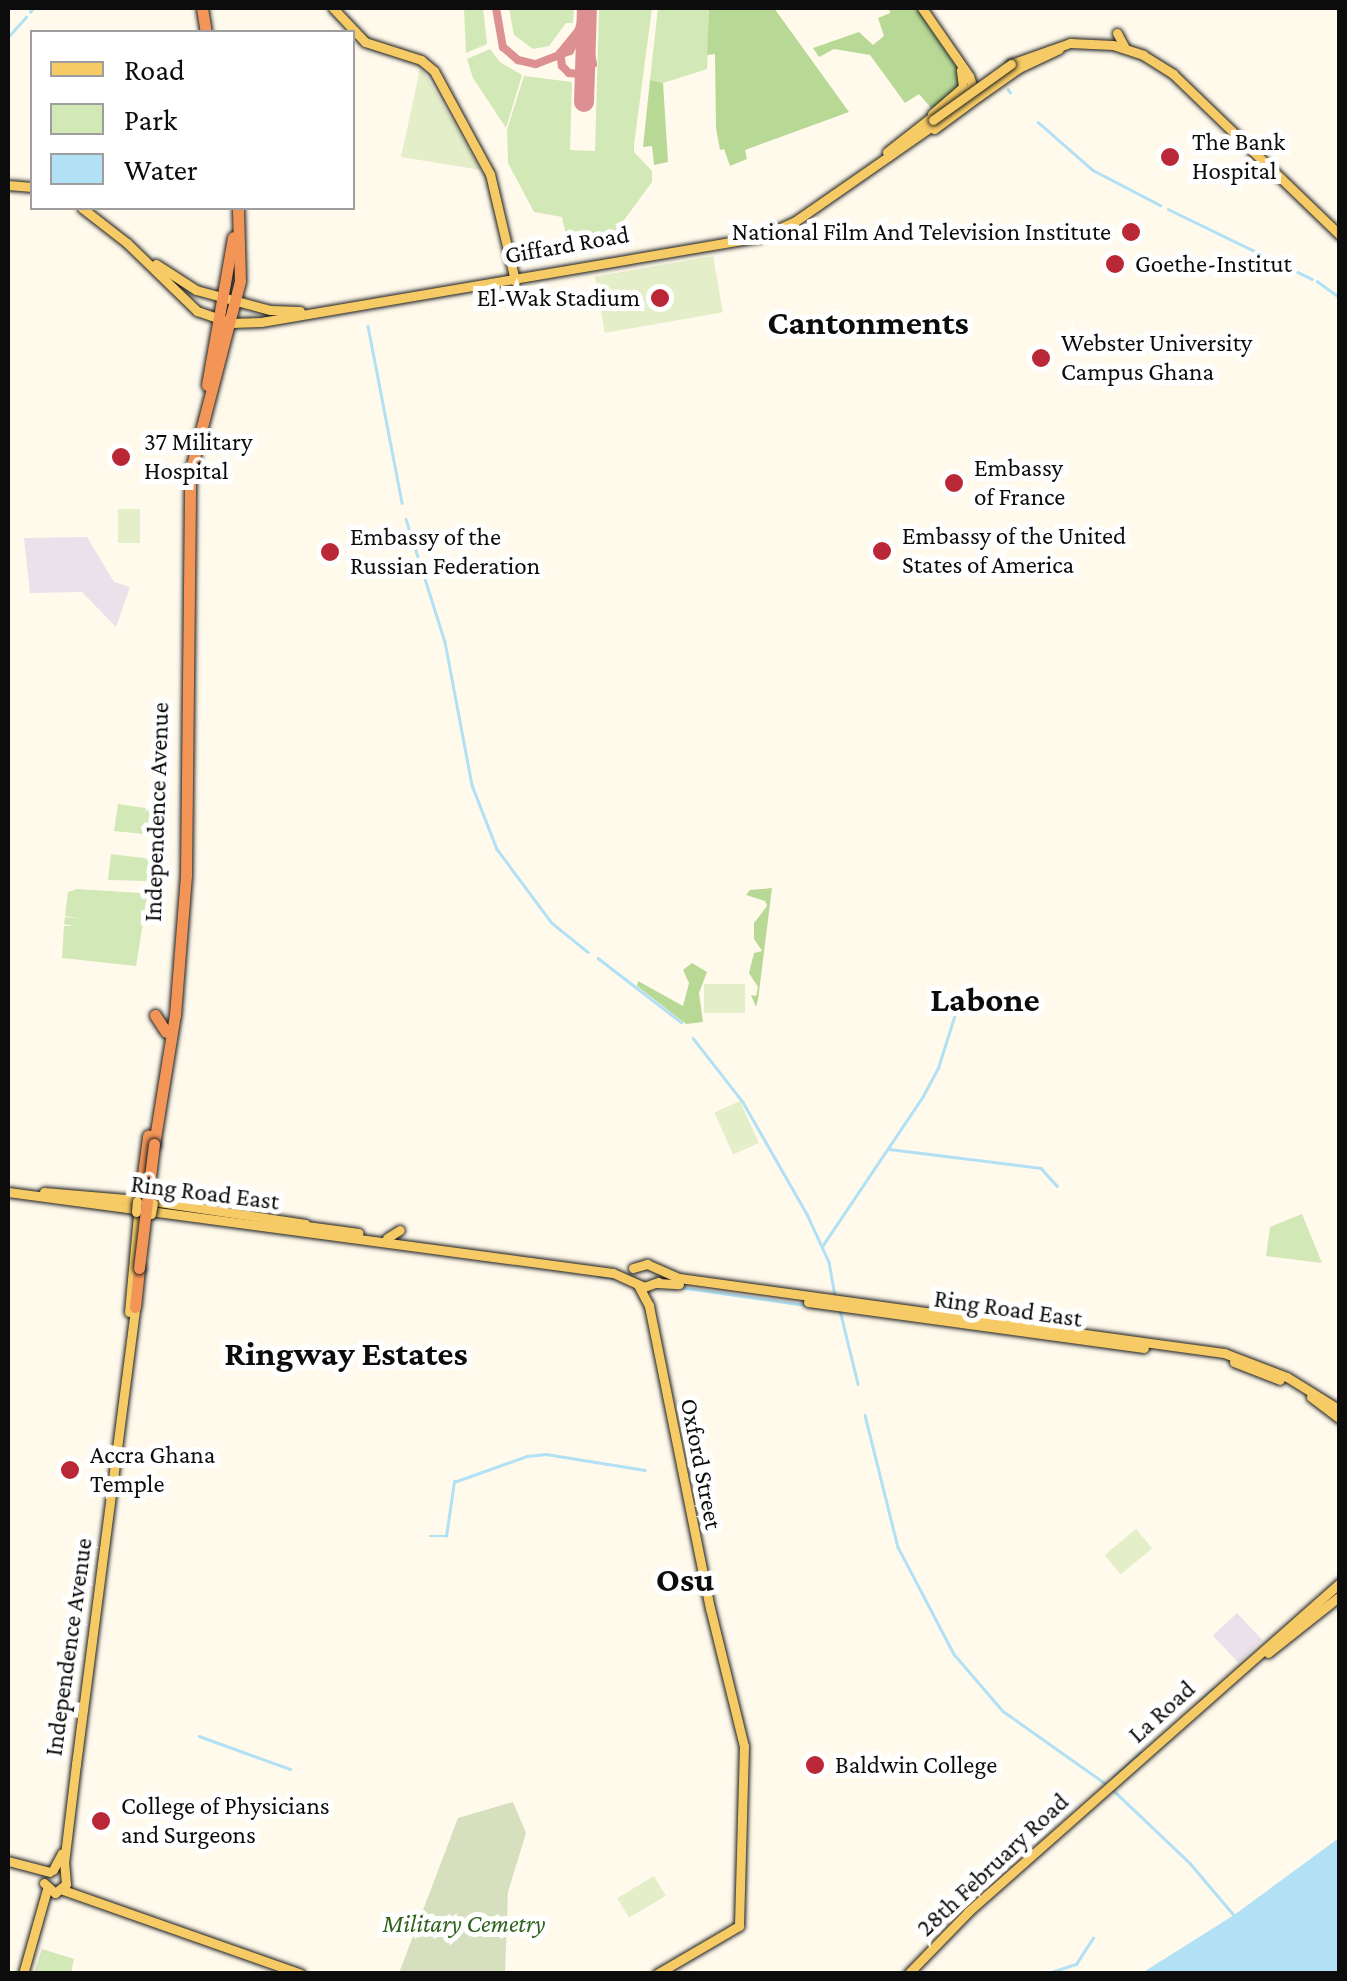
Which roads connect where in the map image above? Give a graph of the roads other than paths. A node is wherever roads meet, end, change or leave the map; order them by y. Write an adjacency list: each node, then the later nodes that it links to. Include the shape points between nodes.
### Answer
1 (333, 8): 3 (main road)
2 (925, 8): 6 (main road); 9 (main road)
3 (354, 30)
4 (355, 31): 17 (main road, via 365,42 421,60 434,71 490,174)
5 (1110, 38): 7 (main road, Giffard Road); 8 (main road, Giffard Road); 8 (main road)
6 (949, 46): 9 (main road); 10 (main road, via 964,84)
7 (1058, 47): 9 (main road, Giffard Road); 10 (main road, Giffard Road, bridge, via 1012,66); 15 (main road, Giffard Road, via 1111,49 1156,67)
8 (1124, 48): 15 (main road, Giffard Road, via 1172,74)
9 (981, 86): 10 (main road, Giffard Road); 11 (main road, Giffard Road)
10 (932, 121): 11 (main road, Giffard Road); 17 (main road, Giffard Road, via 794,216 758,232)
11 (877, 164): 17 (main road, Giffard Road, via 782,233)
12 (88, 210): 18 (main road, Giffard Road, via 174,279)
13 (88, 210): 22 (main road)
14 (235, 210): 16 (highway)
15 (1340, 238)
16 (234, 281): 18 (main road); 19 (highway); 20 (highway); 21 (main road)
17 (517, 281): 21 (main road, Giffard Road, via 311,310); 23 (main road, Giffard Road)
18 (208, 294): 19 (main road, Giffard Road)
19 (223, 298): 20 (main road, Giffard Road); 23 (highway)
20 (236, 301): 21 (main road, Giffard Road); 23 (highway)
21 (254, 305)
22 (197, 311): 23 (main road); 23 (main road)
23 (223, 328): 24 (highway, Independence Avenue, via 185,475 181,873); 26 (highway, Independence Avenue, via 190,473 185,894)
24 (169, 1000): 25 (highway, Independence Avenue); 25 (highway, via 156,1013)
25 (166, 1032): 26 (highway, Independence Avenue)
26 (157, 1108): 29 (highway); 41 (highway, Independence Avenue, bridge)
27 (8, 1190): 28 (main road)
28 (44, 1194): 29 (main road); 30 (main road, Ring Road East); 31 (main road, Ring Road East)
29 (144, 1207): 30 (main road, Ring Road East); 31 (main road, Ring Road East); 41 (main road, Independence Avenue)
30 (313, 1227): 32 (main road, Ring Road East)
31 (302, 1232): 32 (main road, Ring Road East)
32 (365, 1237): 33 (main road, Ring Road East); 35 (main road, Ring Road East)
33 (386, 1238): 34 (main road, Ring Road East); 34 (main road, via 400,1230)
34 (407, 1240): 35 (main road, Ring Road East)
35 (448, 1249): 36 (main road, Ring Road East)
36 (579, 1266): 37 (main road, Ring Road East); 39 (main road, Ring Road East)
37 (633, 1268): 38 (main road, Ring Road East, via 647,1264); 39 (main road)
38 (657, 1270): 40 (main road, Oxford Street); 43 (main road, Ring Road East)
39 (636, 1284): 40 (main road, Ring Road East); 42 (main road, Oxford Street)
40 (655, 1284): 42 (main road, Oxford Street); 43 (main road, Ring Road East)
41 (132, 1306): 52 (main road, Independence Avenue, via 62,1852); 53 (main road, Independence Avenue)
42 (649, 1306): 57 (main road, Oxford Street, via 744,1746 739,1926)
43 (890, 1310): 44 (main road, Ring Road East, via 1206,1350)
44 (1274, 1374): 45 (main road, Ring Road East); 46 (main road, Ring Road East)
45 (1340, 1410)
46 (1340, 1419)
47 (1340, 1582): 49 (main road, La Road)
48 (1340, 1596): 49 (main road, La Road)
49 (1284, 1637): 50 (main road, La Road)
50 (1110, 1785): 58 (main road, 28th February Road)
51 (8, 1864): 52 (main road); 54 (main road)
52 (51, 1871): 53 (main road); 54 (main road, Independence Avenue)
53 (63, 1884): 54 (main road); 55 (main road, Independence Avenue); 56 (main road)
54 (46, 1886): 55 (main road, Independence Avenue)
55 (26, 1974)
56 (301, 1974)
57 (657, 1974)
58 (908, 1974)

